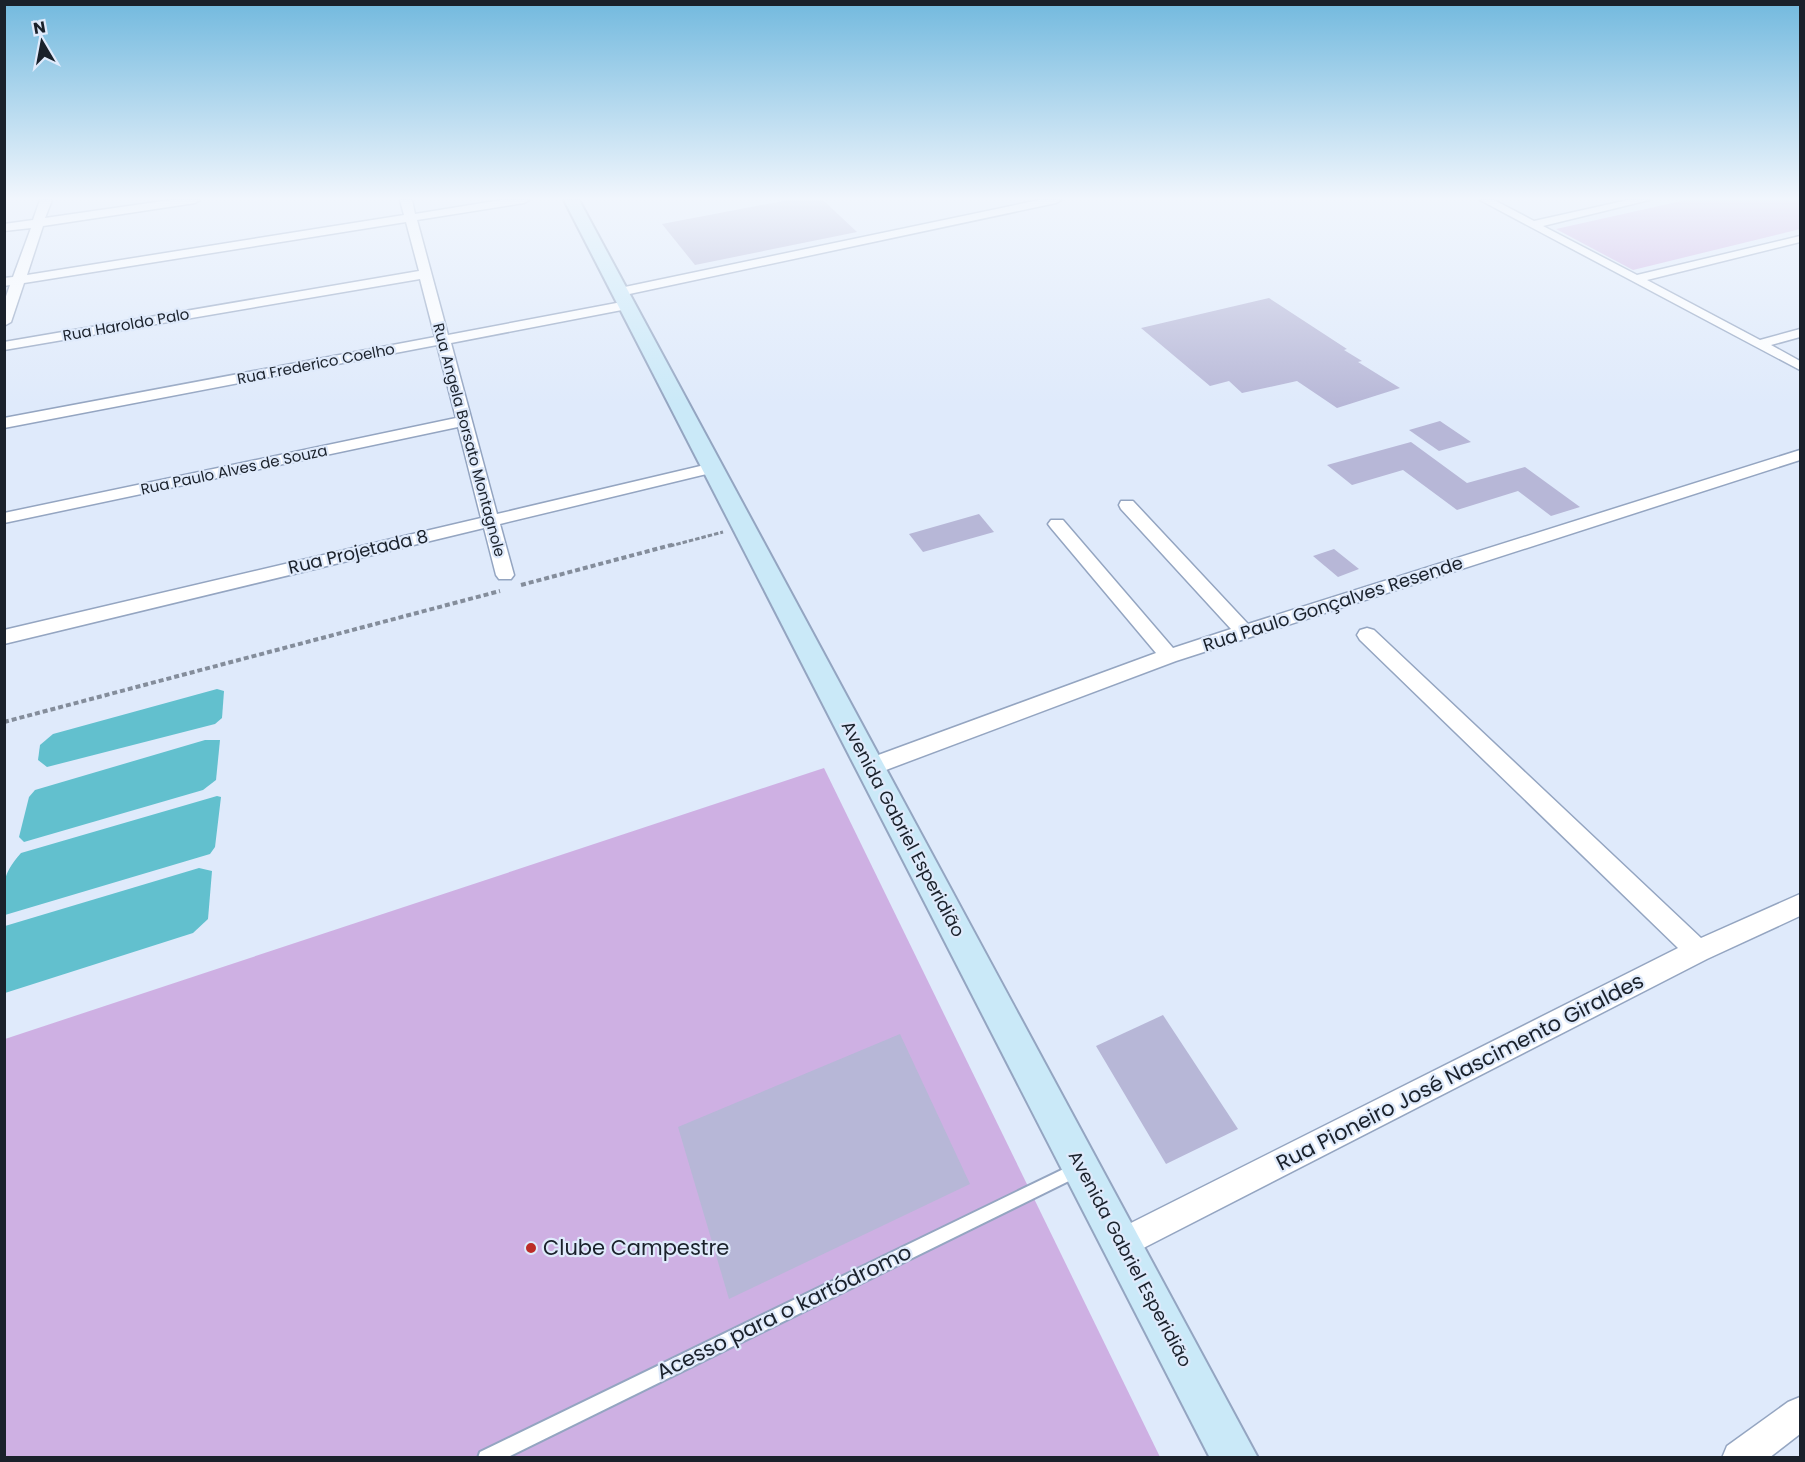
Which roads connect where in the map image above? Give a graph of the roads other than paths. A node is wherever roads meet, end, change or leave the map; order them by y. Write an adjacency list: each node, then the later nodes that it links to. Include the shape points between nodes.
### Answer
1 (23, 268): 10 (street)
2 (93, 268): 10 (street)
3 (424, 268): 8 (street, Rua Angela Borsato Montagnole)
4 (607, 268): 12 (main road, Avenida Gabriel Esperidião)
5 (758, 268): 12 (street, Rua Frederico Coelho)
6 (1615, 268): 9 (street)
7 (1680, 268): 9 (street)
8 (425, 274): 15 (street, Rua Angela Borsato Montagnole); 17 (street, Rua Haroldo Palo)
9 (1636, 279): 16 (street)
10 (19, 280): 11 (street); 13 (street)
11 (4, 282)
12 (623, 299): 15 (street, Rua Frederico Coelho); 22 (main road, Avenida Gabriel Esperidião)
13 (4, 322)
14 (1800, 333): 16 (street)
15 (443, 340): 19 (street, Rua Angela Borsato Montagnole); 20 (street, Rua Frederico Coelho)
16 (1760, 344): 18 (street)
17 (4, 346)
18 (1800, 366)
19 (464, 421): 24 (street, Rua Paulo Alves de Souza); 25 (street, Rua Angela Borsato Montagnole)
20 (4, 423)
21 (1800, 455): 28 (street, Rua Paulo Gonçalves Resende)
22 (712, 468): 25 (street, Rua Projetada 8); 32 (main road, Avenida Gabriel Esperidião)
23 (1127, 505): 28 (street)
24 (4, 518)
25 (491, 521): 27 (street, Rua Angela Borsato Montagnole); 30 (street, Rua Projetada 8)
26 (1058, 524): 31 (street)
27 (509, 581)
28 (1244, 632): 31 (street, Rua Paulo Gonçalves Resende)
29 (1367, 635): 34 (street)
30 (4, 637)
31 (1169, 656): 32 (street, Rua Paulo Gonçalves Resende)
32 (870, 767): 35 (main road, Avenida Gabriel Esperidião)
33 (1800, 905): 34 (street, Rua Pioneiro José Nascimento Giraldes)
34 (1698, 951): 36 (street, Rua Pioneiro José Nascimento Giraldes)
35 (1082, 1167): 36 (main road, Avenida Gabriel Esperidião); 38 (lane, Acesso para o kartódromo)
36 (1122, 1244): 39 (main road, Avenida Gabriel Esperidião)
37 (1800, 1414): 40 (street)
38 (486, 1458)
39 (1235, 1458)
40 (1739, 1458)

